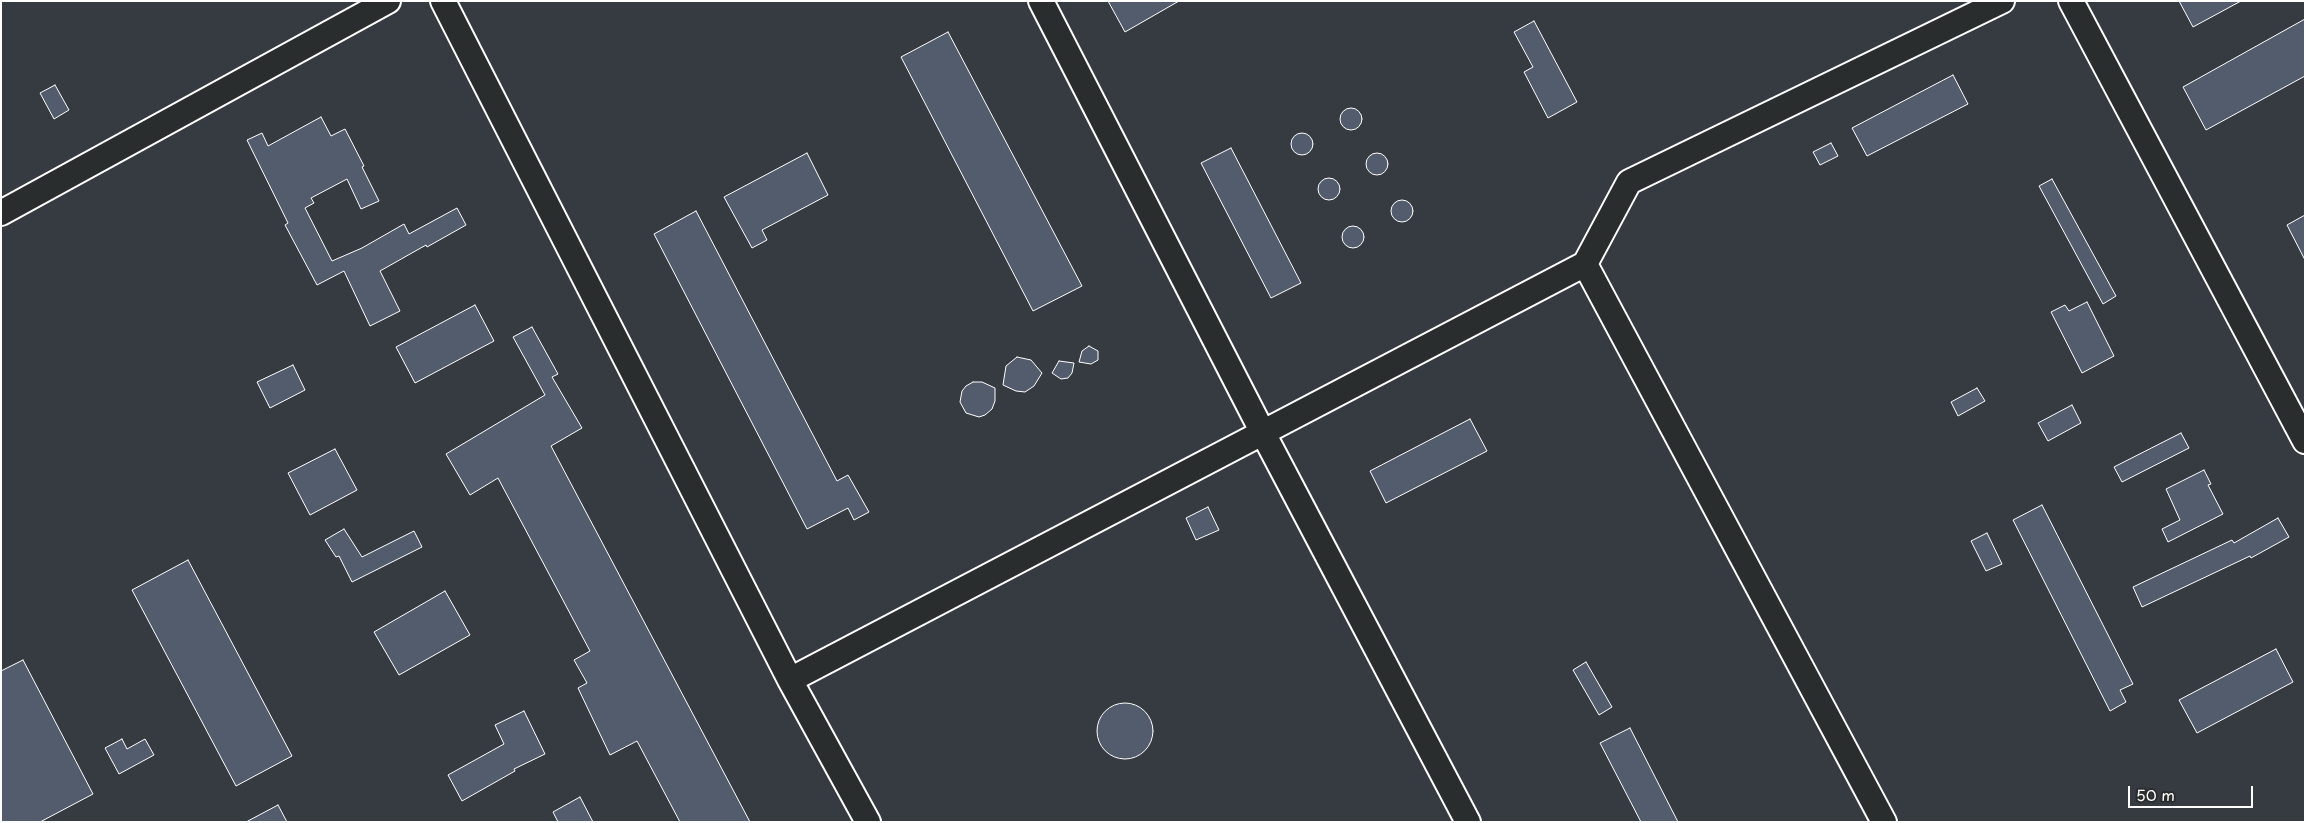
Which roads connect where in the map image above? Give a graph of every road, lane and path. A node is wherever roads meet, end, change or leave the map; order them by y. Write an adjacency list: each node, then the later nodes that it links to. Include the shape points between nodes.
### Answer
1 (388, 1): 6 (lane)
2 (443, 1): 10 (lane)
3 (1041, 1): 8 (lane)
4 (2002, 1): 7 (lane, via 1629,182)
5 (2073, 2): 9 (lane)
6 (1, 213)
7 (1585, 264): 8 (lane); 13 (lane)
8 (1263, 433): 10 (lane); 12 (lane)
9 (2305, 442)
10 (790, 680): 11 (lane)
11 (868, 822)
12 (1468, 822)
13 (1884, 822)

